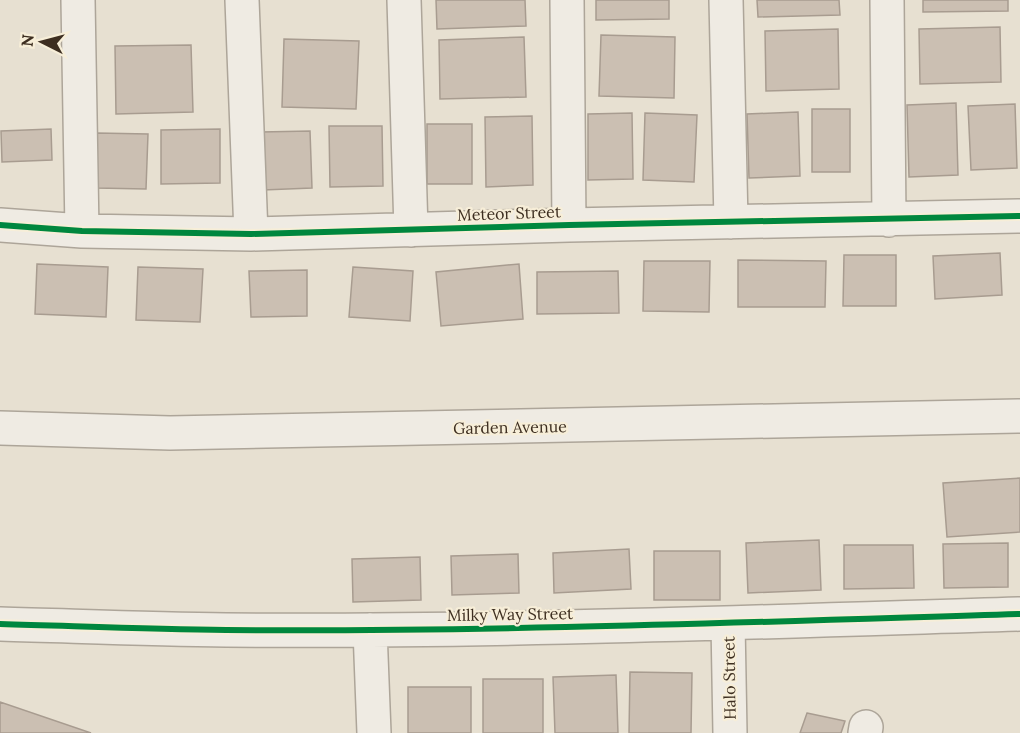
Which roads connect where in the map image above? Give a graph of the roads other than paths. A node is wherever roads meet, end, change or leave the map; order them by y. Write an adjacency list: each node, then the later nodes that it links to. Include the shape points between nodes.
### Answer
1 (78, 0): 13 (street)
2 (242, 0): 14 (street)
3 (404, 0): 12 (street)
4 (567, 0): 11 (street)
5 (726, 0): 9 (street)
6 (887, 0): 8 (street)
7 (1020, 216): 8 (street, Meteor Street)
8 (889, 220): 9 (street, Meteor Street)
9 (731, 222): 11 (street, Meteor Street)
10 (0, 225): 13 (street, Meteor Street)
11 (569, 225): 12 (street, Meteor Street)
12 (411, 230): 14 (street, Meteor Street)
13 (82, 231): 14 (street, Meteor Street)
14 (250, 234)
15 (1020, 416): 16 (street, Garden Avenue, via 170,433)
16 (0, 428)
17 (1020, 614): 18 (street, Milky Way Street)
18 (728, 623): 20 (street, Milky Way Street); 22 (street, Halo Street)
19 (0, 624): 20 (street, Milky Way Street)
20 (370, 630): 21 (street)
21 (374, 733)
22 (730, 733)

